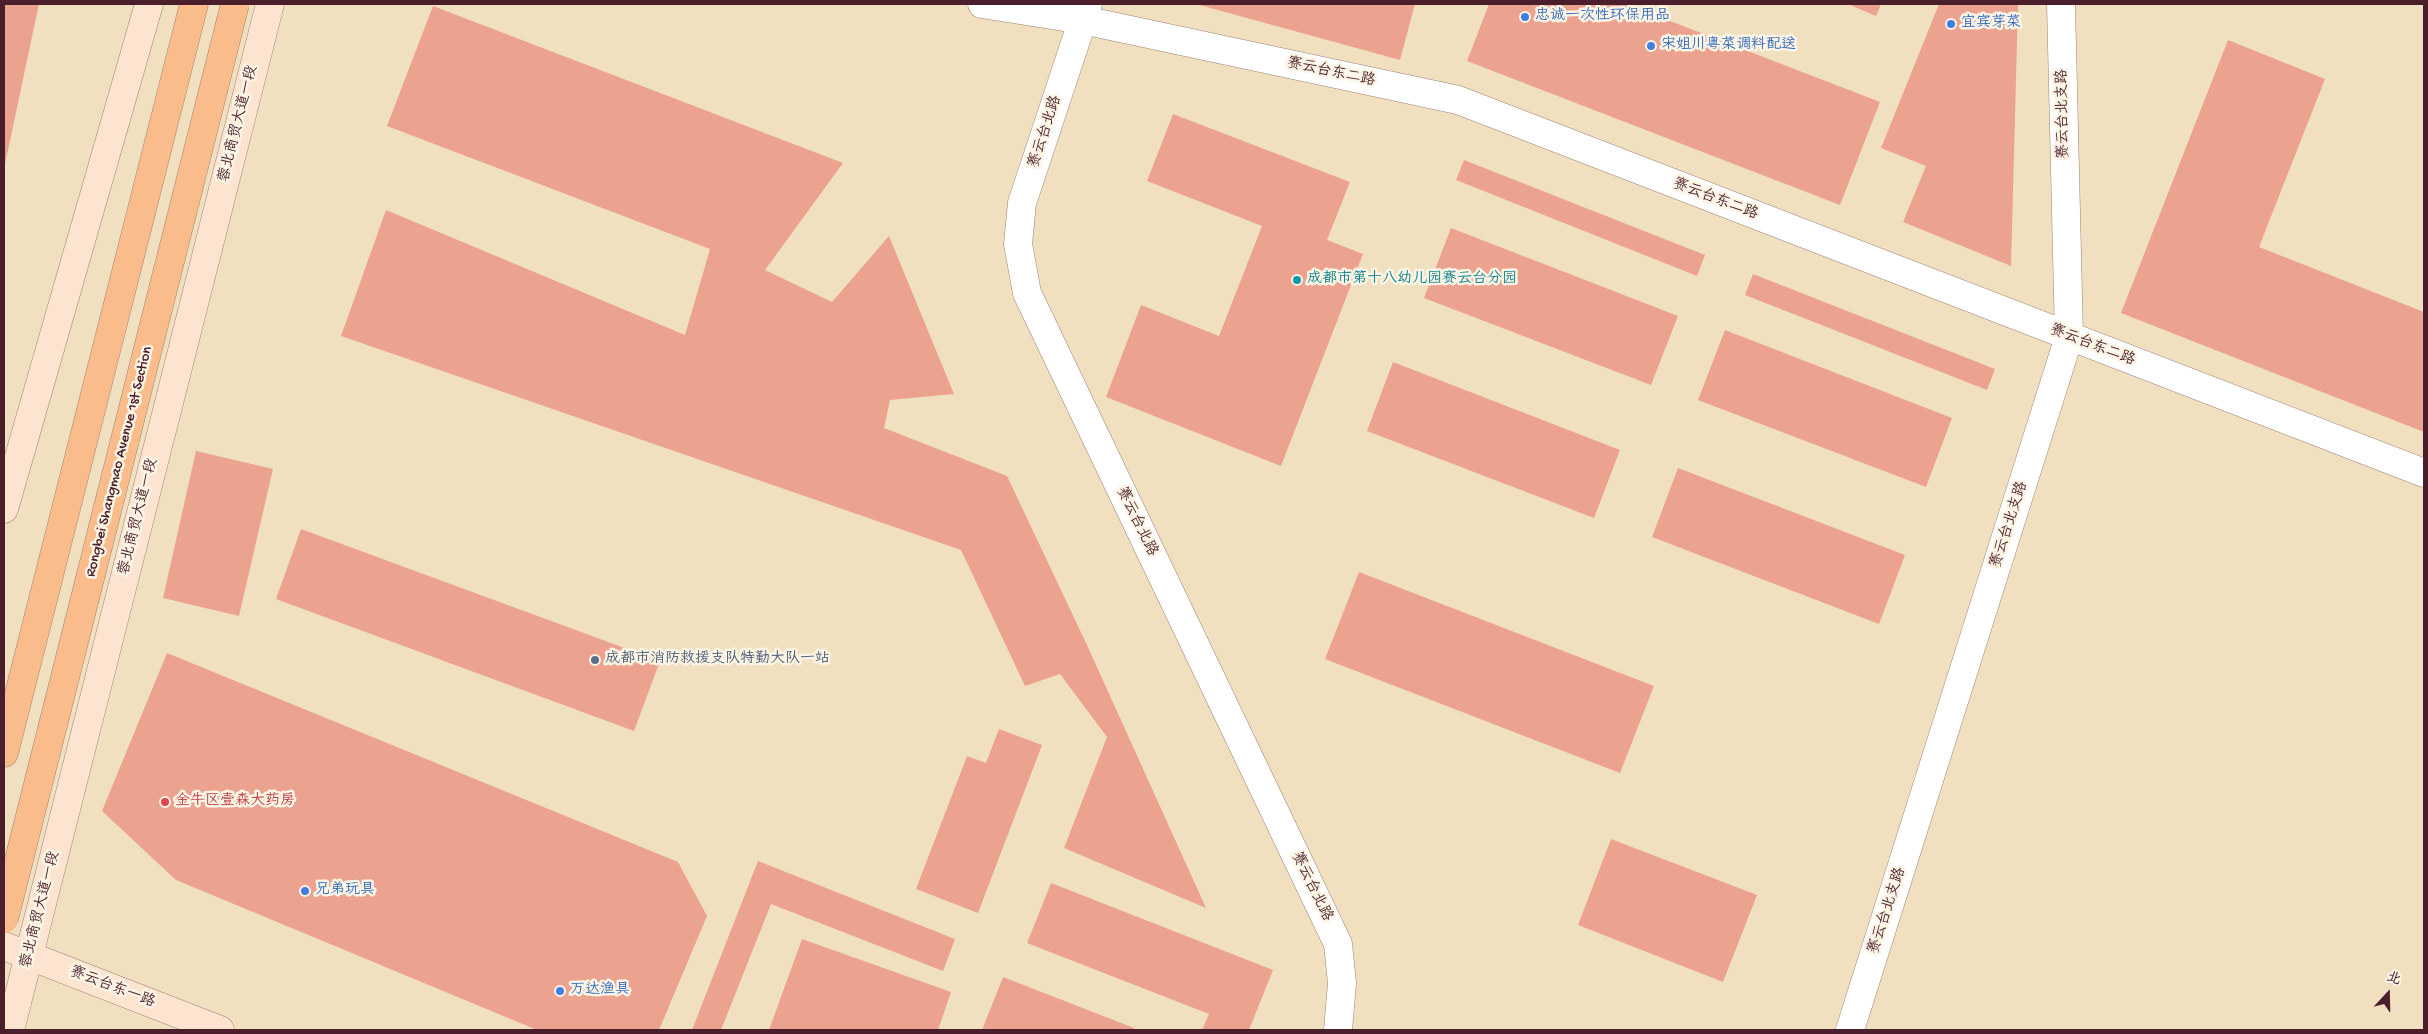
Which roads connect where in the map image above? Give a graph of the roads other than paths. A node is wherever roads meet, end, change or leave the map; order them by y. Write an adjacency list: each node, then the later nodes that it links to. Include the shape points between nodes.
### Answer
1 (149, 4): 10 (main road)
2 (194, 4): 11 (highway)
3 (235, 4): 12 (highway, Rongbei Shangmao Avenue 1st Section, bridge)
4 (270, 4): 14 (main road, 蓉北商贸大道一段)
5 (982, 4): 7 (street, 赛云台东二路)
6 (2061, 4): 8 (street, 赛云台北支路)
7 (1085, 12): 8 (street, 赛云台东二路, via 1458,100); 17 (street, 赛云台北路, via 1022,203 1018,244 1027,293 1338,944 1342,983)
8 (2069, 337): 9 (street, 赛云台东二路); 18 (street, 赛云台北支路)
9 (2424, 473)
10 (4, 509)
11 (4, 753)
12 (4, 919)
13 (4, 946): 14 (main road, 赛云台东一路)
14 (29, 956): 15 (main road, 蓉北商贸大道一段); 16 (main road, 赛云台东一路)
15 (10, 1030)
16 (220, 1030)
17 (1338, 1030)
18 (1850, 1030)

